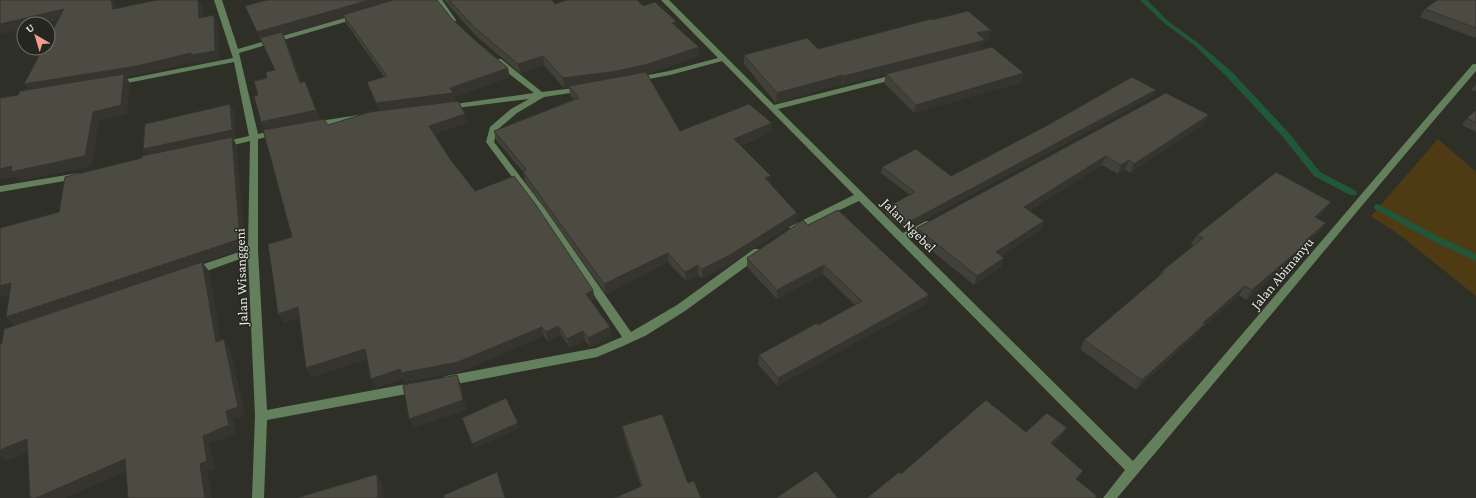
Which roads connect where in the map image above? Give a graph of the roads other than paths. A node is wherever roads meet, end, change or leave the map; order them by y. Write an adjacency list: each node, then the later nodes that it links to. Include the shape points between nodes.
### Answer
1 (218, 0): 6 (street, Jalan Wisanggeni)
2 (438, 0): 5 (street)
3 (665, 0): 8 (street, Jalan Ngebel)
4 (366, 15): 6 (street)
5 (457, 26)
6 (236, 55): 12 (street); 20 (street, Jalan Wisanggeni)
7 (490, 55): 14 (street)
8 (722, 59): 11 (street); 16 (street, Jalan Ngebel)
9 (1476, 66): 33 (street, Jalan Abimanyu)
10 (903, 74): 16 (street)
11 (626, 82)
12 (108, 84)
13 (588, 88): 14 (street)
14 (541, 95): 15 (street); 31 (street, via 514,111 493,129 490,142 542,211)
15 (440, 108)
16 (772, 108): 24 (street, Jalan Ngebel)
17 (371, 117): 18 (street)
18 (307, 126)
19 (284, 131): 20 (street)
20 (254, 137): 21 (street); 29 (street, Jalan Wisanggeni)
21 (215, 146)
22 (87, 174): 23 (street)
23 (0, 190)
24 (861, 196): 26 (street); 27 (street, Jalan Ngebel)
25 (937, 219): 27 (street)
26 (786, 233)
27 (902, 238): 33 (street, Jalan Ngebel)
28 (767, 245): 31 (street, via 677,312)
29 (253, 251): 30 (street); 32 (street, Jalan Wisanggeni)
30 (186, 274)
31 (629, 338): 32 (street, via 597,352)
32 (262, 416): 34 (street, Jalan Wisanggeni)
33 (1133, 470): 35 (street, Jalan Abimanyu)
34 (258, 498)
35 (1109, 498)

